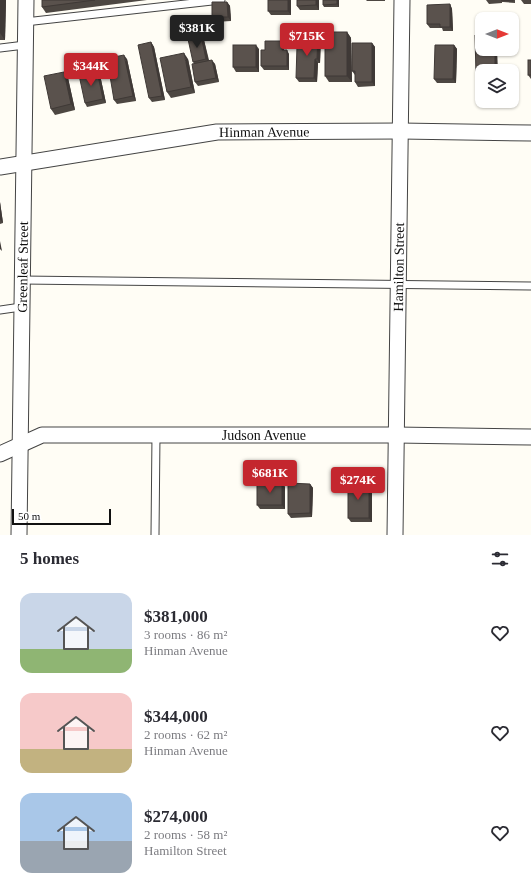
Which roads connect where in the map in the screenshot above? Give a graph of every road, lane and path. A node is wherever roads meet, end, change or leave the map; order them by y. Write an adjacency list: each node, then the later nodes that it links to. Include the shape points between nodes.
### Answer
1 (26, 0): 4 (street, Greenleaf Street)
2 (221, 0): 4 (lane)
3 (402, 0): 7 (street, Hamilton Street)
4 (25, 22): 5 (street, Greenleaf Street)
5 (25, 45): 6 (lane); 9 (street, Greenleaf Street)
6 (0, 48)
7 (400, 131): 8 (street, Hinman Avenue); 9 (street, Hinman Avenue, via 217,132); 12 (street, Hamilton Street)
8 (531, 133)
9 (23, 163): 10 (street, Hinman Avenue); 11 (street, Greenleaf Street)
10 (0, 167)
11 (22, 280): 12 (lane); 14 (street, Greenleaf Street)
12 (398, 285): 13 (lane); 17 (street, Hamilton Street)
13 (531, 286)
14 (22, 307): 15 (lane); 19 (street, Greenleaf Street)
15 (0, 310)
16 (156, 435): 17 (street, Judson Avenue); 19 (street, Judson Avenue, via 42,435); 22 (lane)
17 (396, 435): 18 (street, Judson Avenue); 23 (street, Hamilton Street)
18 (531, 437)
19 (20, 444): 20 (street, Judson Avenue); 21 (street, Greenleaf Street)
20 (0, 454)
21 (19, 535)
22 (155, 535)
23 (395, 535)

